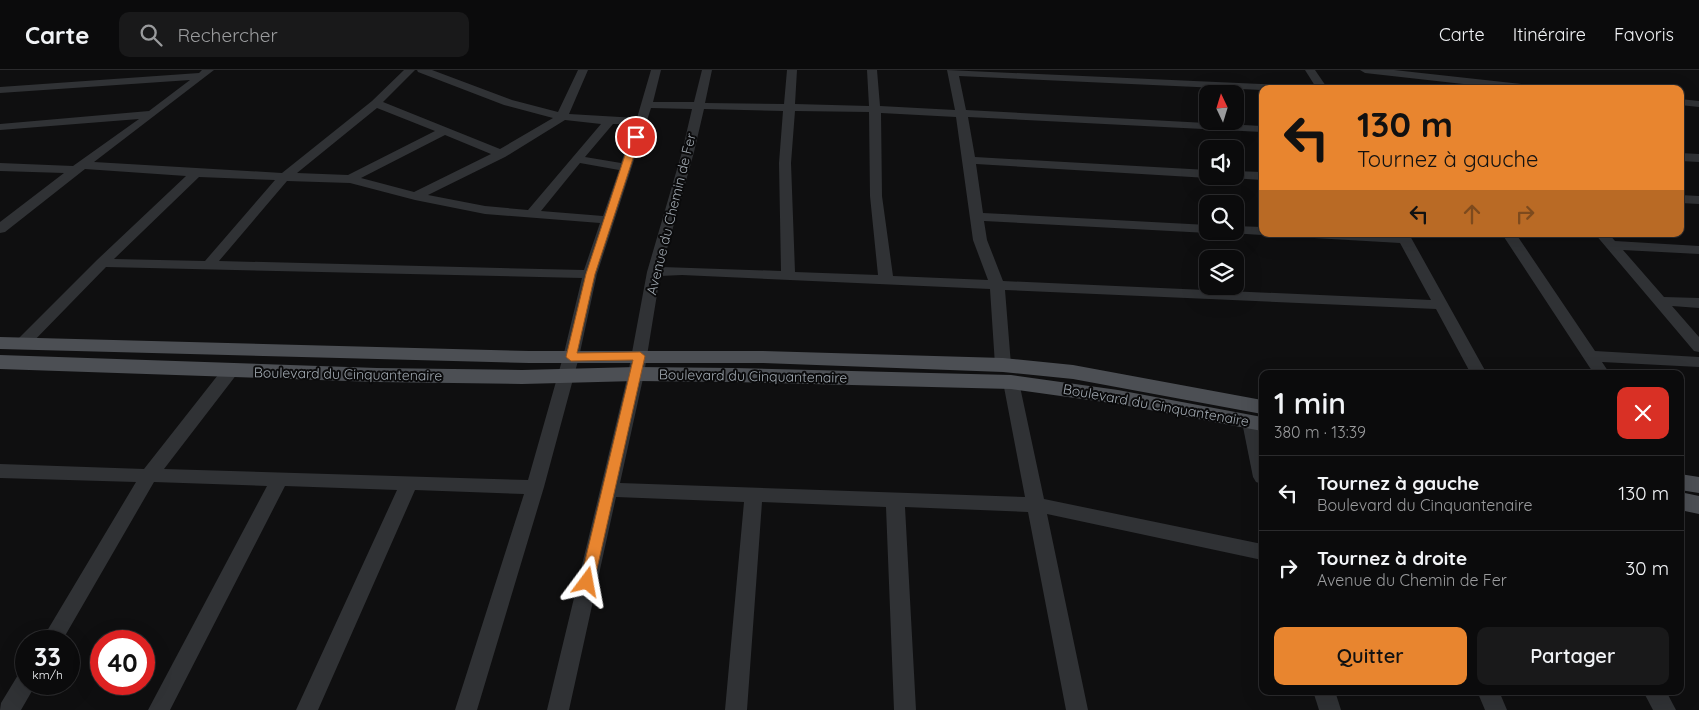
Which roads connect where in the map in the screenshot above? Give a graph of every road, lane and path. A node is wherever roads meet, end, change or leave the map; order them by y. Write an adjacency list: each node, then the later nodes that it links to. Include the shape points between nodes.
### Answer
1 (117, 70): 14 (street)
2 (410, 70): 21 (street)
3 (422, 70): 29 (street, via 513,104)
4 (583, 70): 29 (street)
5 (656, 70): 23 (street)
6 (707, 70): 24 (street, Avenue du Chemin de Fer)
7 (792, 70): 25 (street)
8 (872, 70): 26 (street)
9 (1310, 70): 15 (street)
10 (1365, 70): 13 (street)
11 (952, 72): 18 (street); 28 (street)
12 (205, 73): 14 (street); 27 (street)
13 (1403, 73): 16 (street); 17 (street)
14 (96, 83): 19 (street)
15 (1320, 85)
16 (1410, 85)
17 (1477, 85)
18 (1259, 87)
19 (0, 90)
20 (1684, 102): 22 (street)
21 (376, 103): 34 (street); 47 (street)
22 (1699, 104)
23 (647, 105): 24 (street); 31 (street)
24 (699, 106): 25 (street); 66 (street, Avenue du Chemin de Fer)
25 (791, 106): 26 (street); 68 (street, via 785,163)
26 (875, 109): 28 (street); 69 (street, via 876,196)
27 (154, 114): 32 (street); 41 (street)
28 (960, 114): 33 (street); 39 (street)
29 (562, 117): 30 (street); 35 (street)
30 (609, 121): 31 (street); 38 (street)
31 (640, 121): 42 (street)
32 (0, 127)
33 (1259, 129)
34 (445, 131): 35 (street); 48 (street)
35 (501, 154): 49 (street)
36 (1684, 157): 37 (street)
37 (1699, 158)
38 (578, 159): 42 (street); 52 (street)
39 (968, 160): 44 (street); 54 (street)
40 (0, 167): 41 (street)
41 (77, 168): 43 (street); 53 (street)
42 (626, 168): 55 (street)
43 (196, 173): 47 (street); 64 (street)
44 (1199, 173)
45 (1244, 175): 46 (street)
46 (1259, 176)
47 (284, 178): 48 (street); 65 (street)
48 (350, 180): 49 (street)
49 (415, 196): 52 (street)
50 (1684, 199): 51 (street)
51 (1699, 200)
52 (530, 215): 55 (street)
53 (6, 217): 57 (street)
54 (977, 217): 56 (street); 70 (street, via 980,240)
55 (610, 220): 67 (street)
56 (1199, 228)
57 (0, 229)
58 (1244, 230): 59 (street)
59 (1259, 231)
60 (1405, 237): 73 (street)
61 (1511, 237): 77 (street)
62 (1607, 240): 63 (street); 71 (street)
63 (1699, 250)
64 (102, 263): 65 (street); 75 (street)
65 (209, 264): 67 (street)
66 (654, 272): 68 (street); 81 (street, Avenue du Chemin de Fer)
67 (590, 274): 78 (street)
68 (788, 275): 69 (street)
69 (886, 280): 70 (street)
70 (997, 285): 73 (street); 85 (street)
71 (1660, 301): 72 (street); 76 (street)
72 (1699, 303)
73 (1441, 305): 83 (street)
74 (0, 343): 75 (main road, Boulevard du Cinquantenaire)
75 (24, 343): 78 (main road, Boulevard du Cinquantenaire)
76 (1699, 347)
77 (1588, 356): 80 (street); 84 (street)
78 (571, 357): 81 (main road, Boulevard du Cinquantenaire); 86 (street)
79 (0, 362): 82 (main road, Boulevard du Cinquantenaire)
80 (1699, 362)
81 (638, 365): 85 (main road, Boulevard du Cinquantenaire, via 898,378); 86 (main road, Boulevard du Cinquantenaire); 95 (street, Avenue du Chemin de Fer)
82 (231, 370): 86 (main road, Boulevard du Cinquantenaire); 90 (street)
83 (1477, 370)
84 (1599, 370)
85 (1007, 374): 87 (main road, Boulevard du Cinquantenaire, via 1118,397); 99 (street)
86 (565, 377): 93 (street)
87 (1258, 417): 88 (street)
88 (1259, 432)
89 (2, 474): 90 (street)
90 (150, 474): 91 (street); 101 (street)
91 (280, 478): 92 (street); 107 (street)
92 (409, 482): 93 (street); 108 (street)
93 (535, 488): 109 (street)
94 (1684, 488): 98 (main road)
95 (608, 490): 96 (street); 110 (street, Avenue du Chemin de Fer)
96 (754, 495): 97 (street); 111 (street)
97 (895, 500): 99 (street); 112 (street)
98 (1694, 502)
99 (1036, 505): 100 (street); 113 (street)
100 (1259, 551)
101 (57, 630)
102 (18, 695): 106 (street)
103 (1325, 695): 114 (street)
104 (1490, 695): 115 (street)
105 (1656, 695): 116 (street)
106 (9, 710)
107 (159, 710)
108 (307, 710)
109 (466, 710)
110 (558, 710)
111 (736, 710)
112 (905, 710)
113 (1077, 710)
114 (1330, 710)
115 (1496, 710)
116 (1665, 710)

